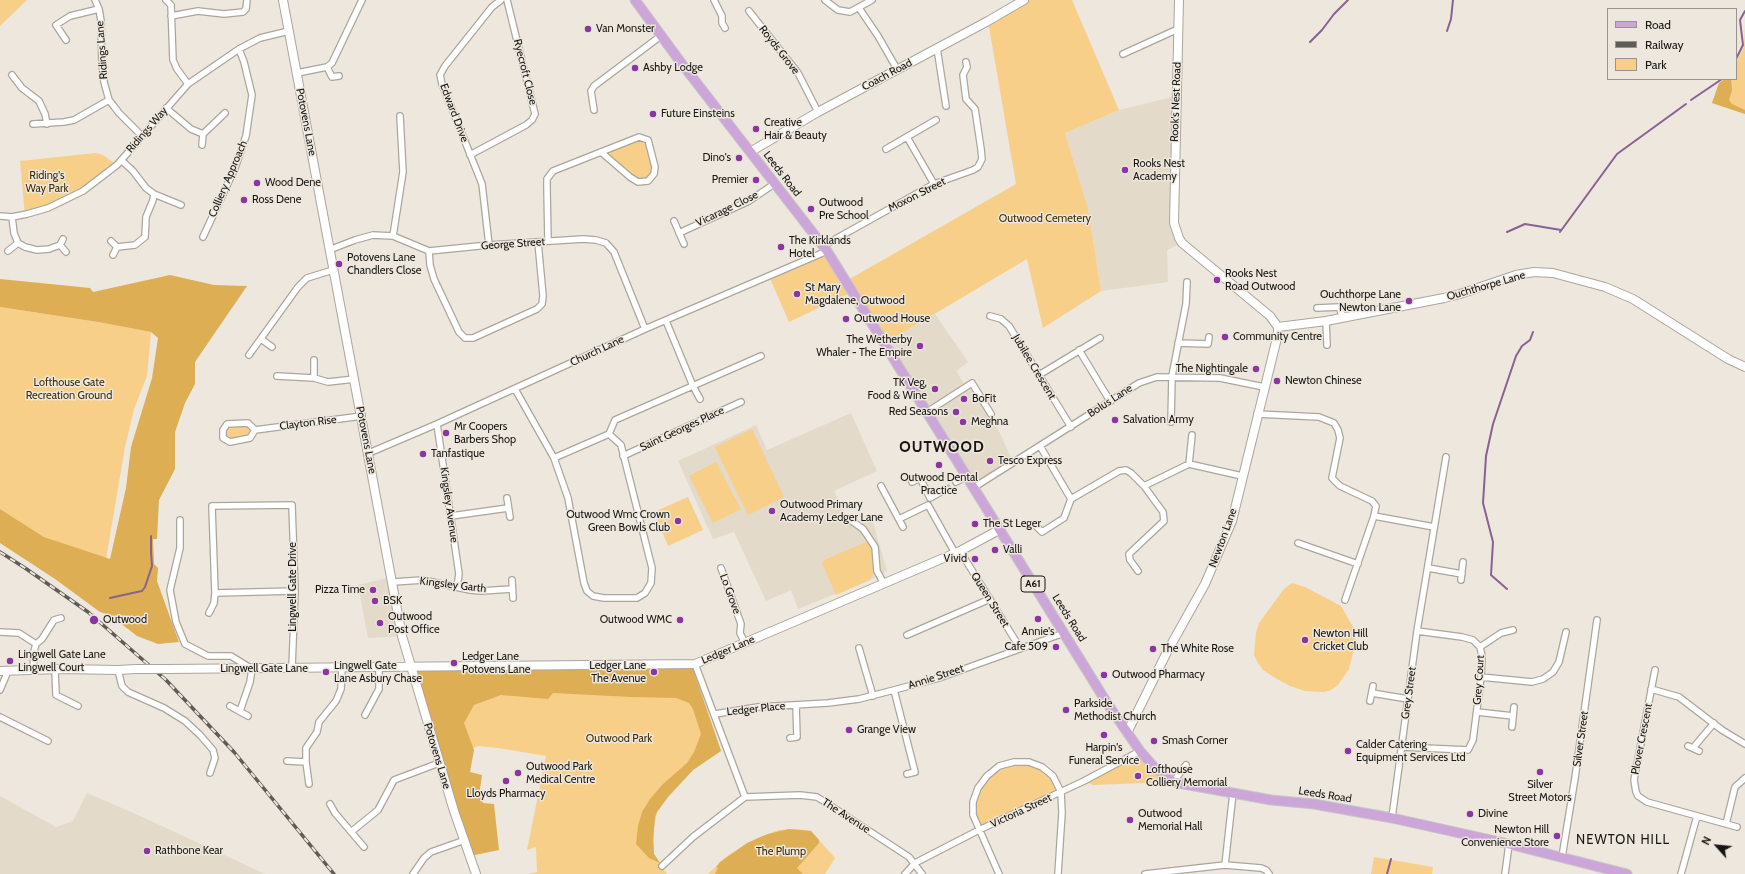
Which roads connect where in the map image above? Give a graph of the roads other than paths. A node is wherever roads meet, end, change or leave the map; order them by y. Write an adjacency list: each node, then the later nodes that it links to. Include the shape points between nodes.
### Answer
1 (95, 0): 15 (street, Ridings Lane)
2 (166, 0): 17 (street, via 171,5)
3 (247, 0): 17 (street, via 245,14 198,11)
4 (283, 0): 20 (street, Potovens Lane)
5 (362, 0): 27 (street, via 332,63)
6 (501, 0): 50 (street, Edward Drive, via 492,7 440,75)
7 (507, 0): 50 (street, Ryecroft Close, via 535,114 526,126)
8 (635, 0): 21 (main road, Leeds Road / A61)
9 (714, 0): 18 (street)
10 (825, 0): 14 (street, via 838,10 850,12)
11 (872, 0): 14 (street)
12 (1024, 0): 23 (street, Coach Road)
13 (1179, 0): 19 (street, Rook's Nest Road)
14 (859, 8): 28 (street)
15 (99, 9): 22 (street, via 70,16 56,25); 33 (street, Ridings Lane, via 102,65)
16 (749, 11): 37 (street, Royds Grove, via 798,73)
17 (171, 16): 32 (street, via 173,60)
18 (725, 28)
19 (1178, 29): 25 (street); 82 (street, Rook's Nest Road, via 1173,214 1175,227 1182,243 1270,316)
20 (289, 31): 24 (street, Ridings Way, via 260,38); 29 (street, Potovens Lane)
21 (662, 35): 36 (street, via 592,88); 49 (main road, Leeds Road / A61)
22 (66, 40)
23 (937, 48): 28 (street, Coach Road); 34 (street)
24 (239, 49): 32 (street, Ridings Way); 61 (street, Colliery Approach, via 252,95 246,136)
25 (1123, 54)
26 (966, 62): 53 (street, Moxon Street, via 967,67 963,75 966,99 975,109 982,159 973,170)
27 (327, 67): 29 (street); 31 (street, via 332,77)
28 (897, 69): 37 (street, Coach Road)
29 (297, 73): 70 (street, Potovens Lane)
30 (12, 75): 42 (street, via 22,88 39,101)
31 (339, 76)
32 (188, 84): 35 (street, Ridings Way)
33 (109, 100): 42 (street, via 74,120); 44 (street, Ridings Lane)
34 (946, 106)
35 (166, 108): 43 (street, via 191,129); 44 (street, Ridings Way)
36 (594, 110)
37 (818, 112): 49 (street, Coach Road)
38 (225, 113): 43 (street)
39 (400, 116): 60 (street, via 403,172)
40 (936, 120): 45 (street)
41 (33, 124): 42 (street)
42 (47, 124)
43 (203, 134): 46 (street)
44 (142, 136): 51 (street, Ridings Way)
45 (907, 137): 47 (street); 53 (street)
46 (202, 145)
47 (886, 149)
48 (601, 152): 48 (street, via 639,137 648,140 655,166 654,174 648,181 638,182); 63 (street, via 553,171 548,180)
49 (750, 152): 52 (main road, Leeds Road / A61)
50 (470, 155): 67 (street, Edward Drive, via 482,184)
51 (121, 160): 54 (street); 57 (street, Ridings Way, via 105,176 66,201)
52 (774, 184): 59 (street, Vicarage Close, via 749,201); 69 (main road, Leeds Road / A61)
53 (934, 184): 69 (street, Moxon Street)
54 (154, 194): 55 (street); 68 (street, via 146,217 145,237 135,245)
55 (181, 205)
56 (0, 216): 57 (street, Ridings Way)
57 (12, 217): 65 (street)
58 (674, 221): 59 (street)
59 (679, 233): 66 (street)
60 (393, 236): 70 (street, George Street, via 373,235); 72 (street, George Street)
61 (203, 237)
62 (111, 241): 68 (street)
63 (548, 241): 64 (street, George Street); 83 (street, George Street, via 584,239 606,243 620,264)
64 (538, 242): 67 (street, George Street); 72 (street, via 542,304 537,309 473,338 465,338 459,332 434,280)
65 (18, 243): 71 (street); 73 (street, via 38,250 50,250 62,242)
66 (684, 244)
67 (489, 245): 72 (street, George Street)
68 (116, 248): 74 (street)
69 (825, 249): 80 (street, Church Lane); 106 (main road, Leeds Road / A61)
70 (329, 250): 75 (street, Potovens Lane)
71 (8, 251)
72 (429, 251)
73 (66, 252)
74 (113, 255)
75 (333, 270): 86 (street, via 307,278); 99 (street, Potovens Lane)
76 (1187, 282): 87 (street, via 1186,304)
77 (1317, 308): 79 (street, via 1339,307)
78 (990, 316): 95 (street, Jubilee Crescent, via 1001,318 1009,326)
79 (1343, 318): 81 (street, Ouchthorpe Lane); 94 (street, Ouchthorpe Lane, via 1460,294 1516,275 1553,272 1605,287 1633,299)
80 (666, 320): 83 (street, Church Lane); 100 (street)
81 (1326, 321): 82 (street, Ouchthorpe Lane); 88 (street)
82 (1278, 327): 101 (street, Newton Lane, via 1277,341)
83 (645, 329): 102 (street, Church Lane)
84 (1208, 336): 87 (street, via 1208,344)
85 (1100, 338): 90 (street)
86 (261, 339): 89 (street); 91 (street)
87 (1178, 343): 97 (street)
88 (1327, 345)
89 (272, 347)
90 (1079, 350): 95 (street); 104 (street)
91 (249, 355)
92 (761, 356): 100 (street)
93 (314, 360): 98 (street)
94 (1745, 367)
95 (1039, 375): 112 (street, Jubilee Crescent)
96 (277, 376): 98 (street)
97 (1172, 376): 101 (street, Bolus Lane, via 1220,378); 104 (street, Bolus Lane, via 1139,382); 110 (street)
98 (314, 378): 99 (street, via 328,382)
99 (355, 379): 109 (street, Potovens Lane)
100 (693, 386): 103 (street); 114 (street, via 615,420)
101 (1264, 387): 108 (street, Newton Lane)
102 (515, 389): 111 (street, Church Lane); 120 (street)
103 (700, 399)
104 (1110, 401): 112 (street, Bolus Lane)
105 (741, 402): 118 (street, Saint Georges Place)
106 (927, 412): 107 (street, via 972,383); 122 (main road, Leeds Road / A61)
107 (991, 414)
108 (1257, 414): 123 (street, Newton Lane); 134 (street, via 1319,417 1334,423 1340,438 1332,478 1340,486 1372,500 1376,506)
109 (362, 416): 113 (street, Clayton Rise); 117 (street, Potovens Lane)
110 (1171, 422)
111 (437, 424): 117 (street, Church Lane); 133 (street, Kingsley Avenue)
112 (1070, 427): 116 (street, Bolus Lane)
113 (255, 430): 113 (street, Clayton Rise, via 248,423 227,424 223,430 223,438 230,442 250,438)
114 (609, 434): 118 (street, via 621,445); 120 (street)
115 (1192, 435): 121 (street)
116 (1040, 446): 128 (street, Bolus Lane); 131 (street)
117 (368, 453): 151 (street, Potovens Lane)
118 (623, 456): 120 (street, via 652,568 651,583 645,593 637,598 621,599 593,596 587,592 568,498)
119 (1446, 457): 141 (street, Grey Street)
120 (554, 458)
121 (1189, 464): 123 (street); 127 (street)
122 (967, 476): 125 (street); 128 (main road, Leeds Road / A61)
123 (1242, 476): 207 (street, Newton Lane, via 1232,521 1205,584 1167,652)
124 (912, 482): 129 (street, via 920,478 930,498)
125 (956, 482)
126 (881, 486): 137 (street)
127 (1144, 486): 131 (street, via 1131,473 1126,470 1120,471); 149 (street, via 1163,512 1164,521 1129,554)
128 (973, 488): 142 (main road, Leeds Road / A61)
129 (946, 489)
130 (507, 498): 132 (street)
131 (1071, 499): 139 (street, via 1064,518 1042,532)
132 (508, 508): 133 (street); 135 (street)
133 (451, 516): 153 (street, Kingsley Avenue, via 459,574)
134 (1374, 516): 141 (street); 146 (street)
135 (510, 517)
136 (849, 519): 152 (street, via 863,529 875,547 877,571)
137 (899, 519): 140 (street); 144 (street, Queen Street, via 928,505)
138 (180, 520): 177 (street, via 180,548 170,590 176,622 185,644 208,656 232,656)
139 (1036, 526)
140 (903, 527)
141 (1434, 527): 148 (street, Grey Street)
142 (999, 530): 144 (street, Ledger Lane); 167 (main road, Leeds Road / A61)
143 (1298, 543): 146 (street)
144 (958, 552): 152 (street, Ledger Lane); 158 (street, Queen Street)
145 (1463, 562): 148 (street, via 1462,577)
146 (1358, 564): 159 (street)
147 (721, 568): 169 (street, Lo Grove)
148 (1428, 568): 164 (street, Grey Street)
149 (1138, 571)
150 (512, 580): 154 (street)
151 (393, 582): 153 (street, Kingsley Garth, via 423,580); 176 (street, Potovens Lane)
152 (884, 584): 169 (street, Ledger Lane)
153 (457, 587): 154 (street, Kingsley Garth, via 481,591)
154 (512, 589): 157 (street)
155 (295, 591): 156 (street); 156 (street, Lingwell Gate Drive, via 292,505 212,506); 178 (street, Lingwell Gate Drive)
156 (215, 593): 160 (street)
157 (513, 598)
158 (990, 599): 168 (street); 173 (street, Queen Street)
159 (1345, 600)
160 (209, 613)
161 (61, 618): 170 (street, via 54,620)
162 (1598, 620): 236 (street, Silver Street)
163 (1513, 630): 171 (street, Grey Court, via 1501,633)
164 (1417, 631): 171 (street, Grey Court, via 1462,637 1473,640); 192 (street, Grey Street)
165 (0, 632): 170 (street, via 19,634)
166 (1566, 632): 185 (street, via 1559,662 1553,672 1543,679 1532,682)
167 (1064, 633): 173 (street, Annie Street); 207 (main road, Leeds Road / A61)
168 (907, 635)
169 (745, 643): 174 (street, Ledger Lane)
170 (36, 644): 181 (street, via 33,655)
171 (1480, 647): 185 (street, Grey Court)
172 (859, 648): 191 (street)
173 (1020, 648): 189 (street, Annie Street, via 939,678)
174 (695, 664): 176 (street, Ledger Lane); 200 (street)
175 (379, 667): 176 (street, Lingwell Gate Lane); 179 (street, Lingwell Gate Lane); 201 (street, via 379,689)
176 (410, 667): 216 (street, Potovens Lane)
177 (252, 668): 178 (street, Lingwell Gate Lane); 182 (street, Lingwell Gate Lane, bridge); 198 (street)
178 (292, 668): 179 (street, Lingwell Gate Lane)
179 (342, 668): 215 (street, via 341,689 319,722 317,732 306,748)
180 (55, 669): 181 (street, Lingwell Gate Lane); 182 (street, Lingwell Gate Lane); 195 (street, via 56,695)
181 (34, 670): 184 (street, Lingwell Gate Lane)
182 (118, 670): 218 (street, via 122,686 128,692 170,711 200,735 213,750 215,758)
183 (1655, 670): 187 (street, Plover Crescent)
184 (4, 671): 188 (street)
185 (1481, 677): 199 (street, Grey Court)
186 (1373, 686): 190 (street)
187 (1651, 689): 205 (street, Plover Crescent, via 1679,697); 227 (street, Plover Crescent, via 1634,780 1636,792 1646,802)
188 (0, 690)
189 (894, 690): 191 (street, Ledger Place); 219 (street, Annie Street, via 914,772)
190 (1372, 693): 192 (street); 193 (street)
191 (873, 696): 194 (street, Ledger Place)
192 (1408, 699): 211 (street, Grey Street)
193 (1370, 702)
194 (796, 705): 200 (street, Ledger Place, via 758,707); 208 (street, Ledger Place, via 797,737)
195 (78, 706)
196 (230, 706): 198 (street)
197 (1514, 707): 203 (street)
198 (240, 711): 202 (street)
199 (1476, 712): 203 (street, Grey Court); 211 (street, Grey Court, via 1473,740 1468,750)
200 (715, 714): 225 (street)
201 (365, 715)
202 (248, 716)
203 (1513, 716): 206 (street)
204 (0, 717): 209 (street)
205 (1714, 724): 210 (street, Plover Crescent); 212 (street)
206 (1512, 726)
207 (1127, 733): 213 (main road, Leeds Road / A61)
208 (790, 738)
209 (48, 741)
210 (1745, 744)
211 (1402, 747): 228 (street, Grey Street)
212 (1693, 748)
213 (1140, 751): 221 (main road, Leeds Road / A61, via 1154,767); 223 (street, Victoria Street)
214 (287, 762): 215 (street)
215 (306, 762): 222 (street)
216 (439, 763): 232 (street, via 394,780 378,810); 233 (street, Potovens Lane)
217 (1186, 765): 221 (street)
218 (210, 773)
219 (907, 774)
220 (1745, 778): 229 (street, via 1735,788)
221 (1173, 782): 224 (main road, Leeds Road / A61)
222 (309, 784)
223 (1061, 792): 231 (street, Victoria Street); 231 (street, via 1053,776 1042,767 1029,762 999,766 978,788 973,802 973,815); 245 (street)
224 (1233, 793): 228 (main road, Leeds Road / A61); 238 (street)
225 (745, 797): 237 (street, The Avenue, via 817,797 909,857); 239 (street, via 693,837)
226 (330, 804): 232 (street)
227 (1697, 816): 229 (street, Plover Crescent); 250 (street)
228 (1392, 818): 234 (main road, Leeds Road / A61)
229 (1726, 824): 230 (street, Plover Crescent)
230 (1737, 828)
231 (979, 830): 237 (street, Victoria Street); 244 (street)
232 (350, 832): 235 (street)
233 (464, 840): 240 (street, via 431,852); 241 (street, Potovens Lane)
234 (1509, 844): 236 (main road, Leeds Road / A61); 248 (street)
235 (364, 848)
236 (1562, 857): 249 (main road, Leeds Road / A61)
237 (915, 864): 242 (street, Victoria Street); 243 (street, The Avenue)
238 (1225, 865): 246 (street); 247 (street, via 1261,868)
239 (662, 866)
240 (413, 874)
241 (476, 874)
242 (905, 874)
243 (922, 874)
244 (999, 874)
245 (1058, 874)
246 (1145, 874)
247 (1269, 874)
248 (1505, 874)
249 (1627, 874)
250 (1681, 874)

